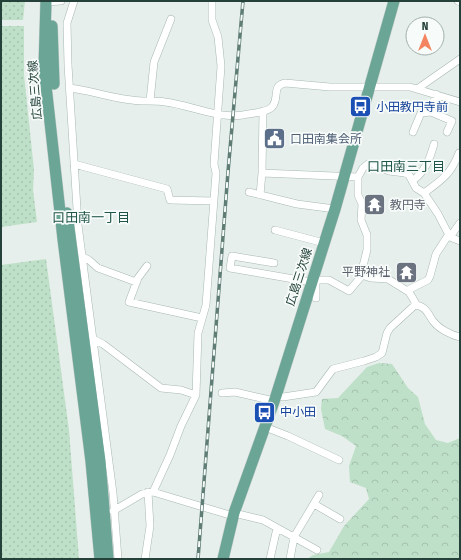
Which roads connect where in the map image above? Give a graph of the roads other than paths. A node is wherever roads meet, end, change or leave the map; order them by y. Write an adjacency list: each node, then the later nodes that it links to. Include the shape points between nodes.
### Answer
1 (52, 1): 61 (main road, 広島三次線, via 44,68 62,239 92,461); 62 (main road, 広島三次線, via 52,68 58,136 100,461)
2 (74, 1): 7 (street, via 67,23)
3 (212, 1): 15 (street, via 212,20 218,37 221,66)
4 (394, 1): 8 (main road, 広島三次線)
5 (171, 18): 11 (street, via 154,62)
6 (460, 59): 9 (street)
7 (69, 88): 11 (street); 20 (street)
8 (370, 88): 9 (street, via 395,86); 13 (street, via 280,84 272,108); 22 (main road, 広島三次線)
9 (416, 89): 10 (street)
10 (436, 94): 12 (street); 14 (street)
11 (150, 101): 15 (street)
12 (460, 102)
13 (263, 111): 15 (street, via 240,115); 21 (street)
14 (431, 112): 16 (street, via 421,113); 17 (street, via 452,121)
15 (219, 113): 28 (street, via 214,164)
16 (413, 132)
17 (447, 132)
18 (434, 144): 24 (street, via 421,175)
19 (459, 153): 26 (street, via 448,176)
20 (74, 164): 28 (street, via 167,188 170,200); 35 (street)
21 (262, 173): 22 (street); 27 (street)
22 (345, 176): 23 (street); 29 (main road, 広島三次線)
23 (358, 177): 24 (street, via 363,168 373,164 389,171 405,173); 38 (street, via 358,195 362,204 361,220 367,235 367,250)
24 (412, 181): 26 (street, via 416,188)
25 (249, 192): 27 (street)
26 (424, 193): 32 (street)
27 (260, 195): 29 (street, via 297,204)
28 (214, 201): 44 (street, via 206,305)
29 (336, 209): 34 (main road, 広島三次線)
30 (460, 224): 32 (street)
31 (275, 230): 34 (street)
32 (450, 236): 33 (street); 41 (street, via 436,254 428,280 412,287)
33 (460, 241)
34 (324, 243): 39 (main road, 広島三次線)
35 (83, 257): 40 (street, via 98,268); 46 (street)
36 (274, 263): 39 (street, via 232,256 230,268)
37 (147, 266): 40 (street)
38 (361, 275): 39 (street, via 349,291 329,280); 41 (street, via 388,279)
39 (313, 281): 42 (street); 49 (main road, 広島三次線)
40 (136, 282): 44 (street, via 129,302)
41 (409, 292): 43 (street)
42 (316, 298)
43 (415, 305): 45 (street, via 424,308 433,322 450,335); 49 (street, via 390,328 382,353 376,357 332,369 316,392)
44 (202, 318): 48 (street, via 197,344)
45 (460, 337)
46 (93, 339): 48 (street, via 161,388); 55 (street)
47 (222, 393): 49 (street)
48 (196, 395): 52 (street, via 170,455)
49 (275, 398): 50 (main road, 広島三次線)
50 (265, 427): 51 (street); 56 (main road, 広島三次線)
51 (339, 460)
52 (150, 492): 55 (street); 56 (street); 64 (street, via 150,526)
53 (319, 495): 54 (street)
54 (314, 504): 57 (street); 59 (street)
55 (114, 511): 63 (street)
56 (233, 514): 58 (street, via 263,520); 65 (main road, 広島三次線)
57 (340, 519)
58 (278, 528): 59 (street); 66 (street)
59 (294, 537): 60 (street); 67 (street)
60 (317, 550)
61 (100, 559)
62 (108, 559)
63 (118, 559)
64 (145, 559)
65 (223, 559)
66 (270, 559)
67 (290, 559)

